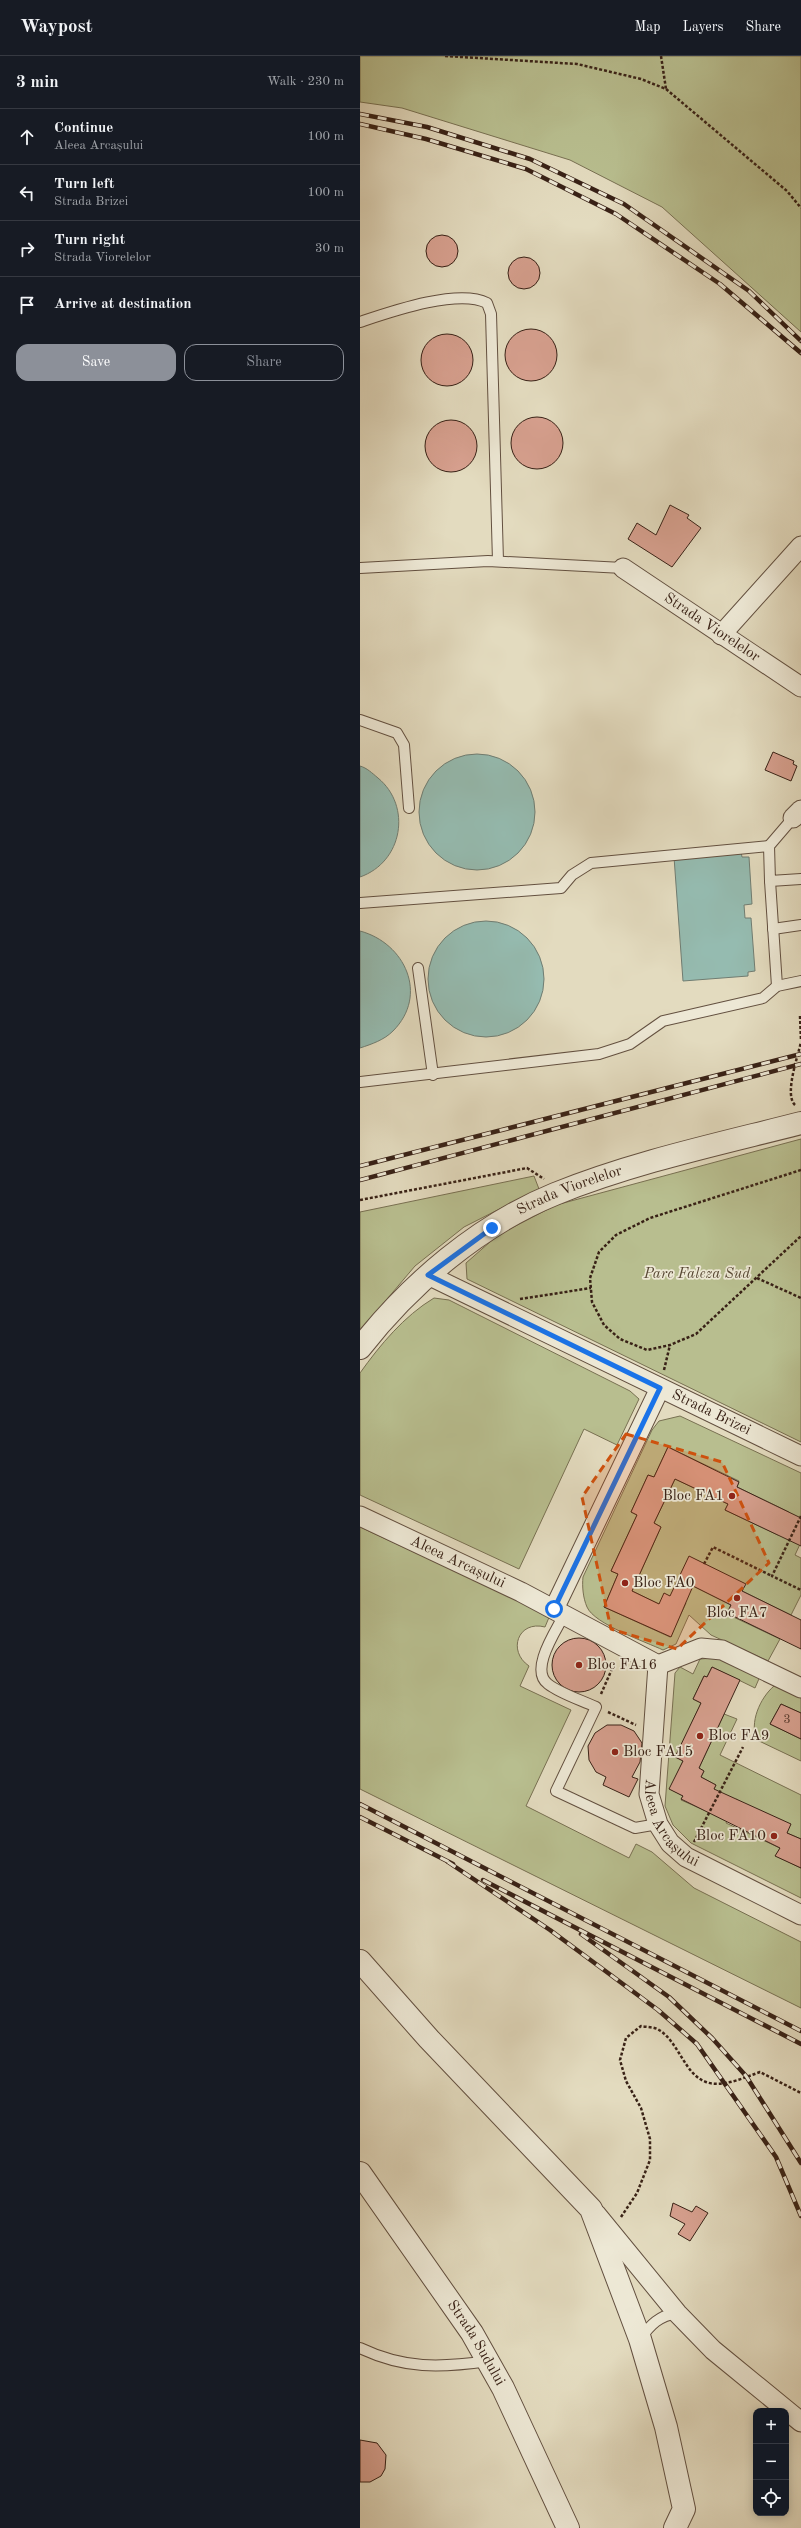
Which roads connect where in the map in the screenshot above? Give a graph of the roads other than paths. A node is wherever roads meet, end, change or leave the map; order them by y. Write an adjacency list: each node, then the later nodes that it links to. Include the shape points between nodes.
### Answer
1 (360, 322): 3 (lane, via 421,303 478,298 486,303 491,314)
2 (801, 546): 6 (street)
3 (498, 562): 4 (lane); 5 (lane)
4 (360, 568)
5 (623, 568): 6 (street, Strada Viorelelor)
6 (721, 636): 7 (street, Strada Viorelelor)
7 (801, 687)
8 (360, 720): 9 (lane, via 397,733 404,745)
9 (409, 808)
10 (797, 814): 11 (lane)
11 (769, 846): 13 (lane); 14 (lane, via 591,863 572,875 561,888)
12 (801, 879): 13 (lane)
13 (770, 881): 16 (lane)
14 (360, 903)
15 (801, 925): 16 (lane)
16 (773, 929): 19 (lane)
17 (418, 968): 20 (lane)
18 (801, 981): 19 (lane)
19 (777, 986): 20 (lane, via 763,998 663,1021 630,1044 599,1054)
20 (432, 1075): 21 (lane)
21 (360, 1082)
22 (801, 1116): 23 (street, Strada Viorelelor, via 626,1169 554,1194 492,1228)
23 (428, 1275): 24 (street, Strada Viorelelor, via 376,1327); 25 (street, Strada Brizei)
24 (360, 1348)
25 (660, 1388): 26 (street, Strada Brizei); 28 (street)
26 (801, 1456)
27 (360, 1516): 28 (street, Aleea Arcașului)
28 (559, 1612): 29 (street, Aleea Arcașului); 31 (lane, via 540,1663 542,1677 548,1684 596,1707 556,1791 636,1828)
29 (658, 1665): 30 (street, via 701,1648 722,1650); 31 (street, Aleea Arcașului, via 649,1794)
30 (801, 1688)
31 (658, 1824): 32 (street, Aleea Arcașului, via 670,1843 686,1857)
32 (801, 1915)
33 (360, 1961): 35 (street, via 429,2039)
34 (360, 2173): 39 (street, Strada Sudului, via 429,2269)
35 (591, 2209): 36 (street); 37 (street)
36 (677, 2313): 37 (lane, via 664,2315 656,2320); 40 (street, via 750,2383)
37 (640, 2339): 41 (street, via 666,2427)
38 (360, 2348): 39 (lane, via 383,2359 423,2366)
39 (488, 2361): 42 (street, Strada Sudului)
40 (801, 2422)
41 (683, 2522)
42 (567, 2527)

